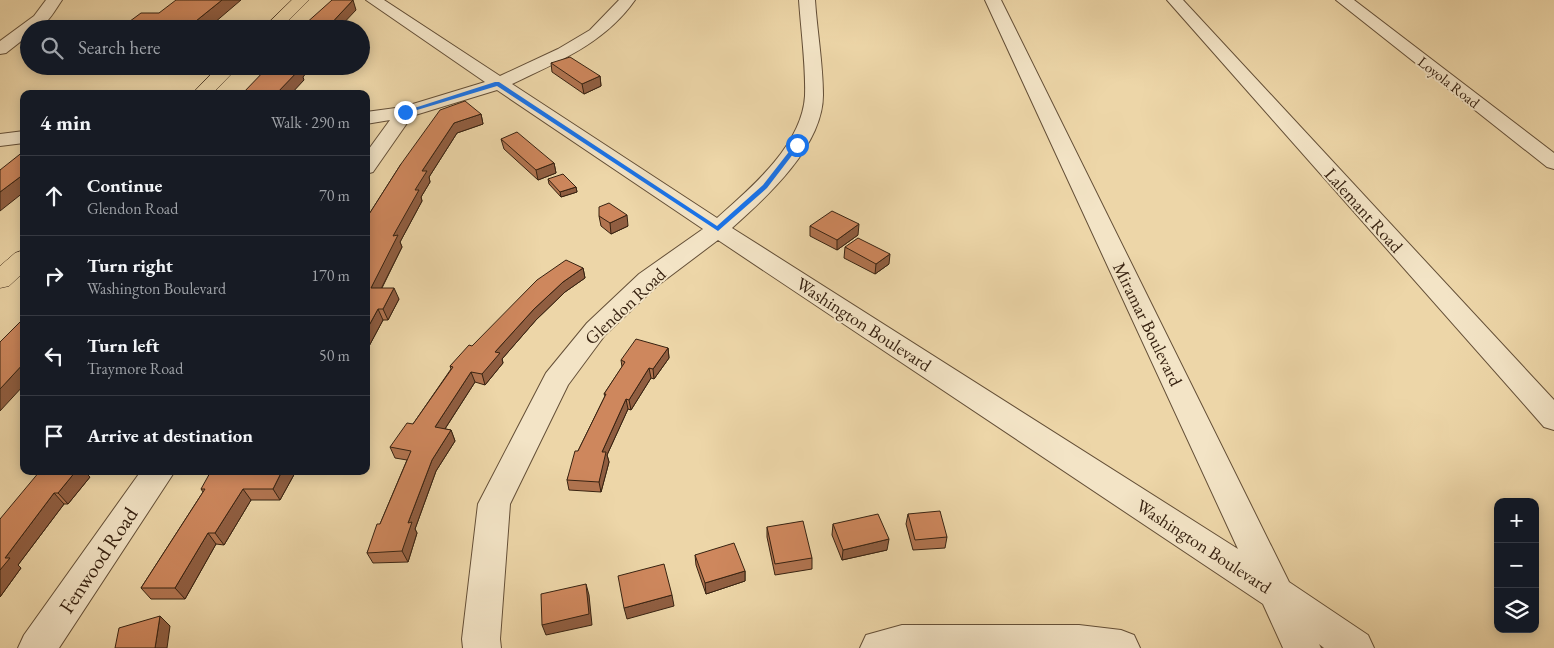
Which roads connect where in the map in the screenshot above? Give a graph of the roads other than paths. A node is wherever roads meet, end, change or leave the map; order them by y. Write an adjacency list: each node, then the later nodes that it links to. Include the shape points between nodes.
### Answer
1 (54, 0): 9 (street)
2 (301, 0): 10 (main road)
3 (374, 0): 14 (street, Washington Boulevard)
4 (626, 0): 14 (street, via 596,33 564,53)
5 (808, 0): 22 (street, Glendon Road, via 814,97 809,120 797,145 765,187)
6 (993, 0): 27 (street, Miramar Boulevard)
7 (1175, 0): 25 (street, Lalemant Road)
8 (1344, 0): 21 (street, Loyola Road)
9 (39, 20)
10 (280, 20)
11 (20, 34): 12 (street)
12 (0, 49)
13 (221, 75): 15 (main road)
14 (497, 84): 16 (street); 22 (street, Washington Boulevard)
15 (205, 90)
16 (405, 112): 17 (street); 20 (street)
17 (370, 117)
18 (20, 138): 19 (street)
19 (0, 140)
20 (370, 162)
21 (1554, 164)
22 (718, 229): 27 (street, Washington Boulevard); 29 (street, Glendon Road, via 648,280 596,329 556,380 494,504)
23 (20, 262): 24 (main road)
24 (0, 280)
25 (1554, 419)
26 (156, 475): 28 (street, Fenwood Road)
27 (1274, 591): 32 (street, Miramar Boulevard); 33 (street, Washington Boulevard)
28 (38, 648)
29 (482, 648)
30 (879, 648): 31 (street, via 902,643 1079,643)
31 (1121, 648)
32 (1302, 648)
33 (1355, 648)

